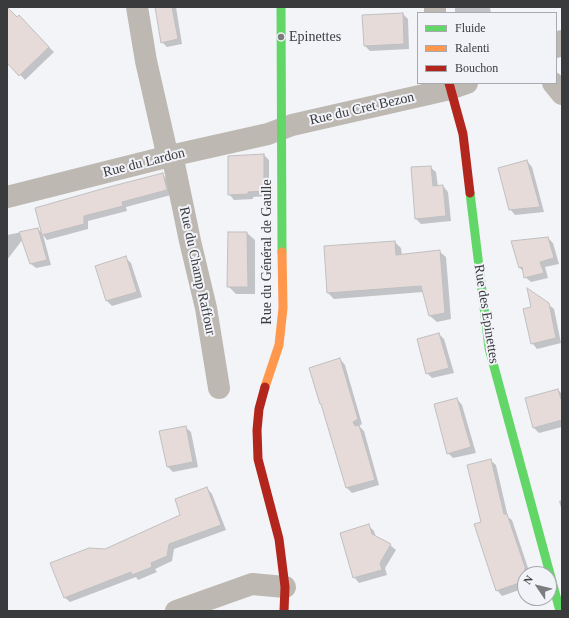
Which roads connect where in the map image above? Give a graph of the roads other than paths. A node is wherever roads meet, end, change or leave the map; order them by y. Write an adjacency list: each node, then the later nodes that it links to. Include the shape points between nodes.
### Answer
1 (137, 7): 7 (street, Rue du Champ Raffour, via 146,60 166,149)
2 (281, 7): 6 (main road, Rue du Général de Gaulle)
3 (553, 84): 5 (street)
4 (455, 85): 6 (street, Rue du Cret Bezon); 13 (main road, Rue des Epinettes, via 489,348)
5 (562, 94)
6 (280, 129): 7 (street, Rue du Lardon); 10 (main road, Rue du Général de Gaulle, via 284,308 279,344 259,409 257,430 258,460 279,539)
7 (170, 156): 8 (street, Rue du Lardon); 9 (street, Rue du Champ Raffour, via 174,164 206,308)
8 (7, 197)
9 (219, 388)
10 (285, 587): 11 (street, via 252,584); 12 (main road, Rue du Général de Gaulle)
11 (176, 611)
12 (284, 611)
13 (560, 611)

